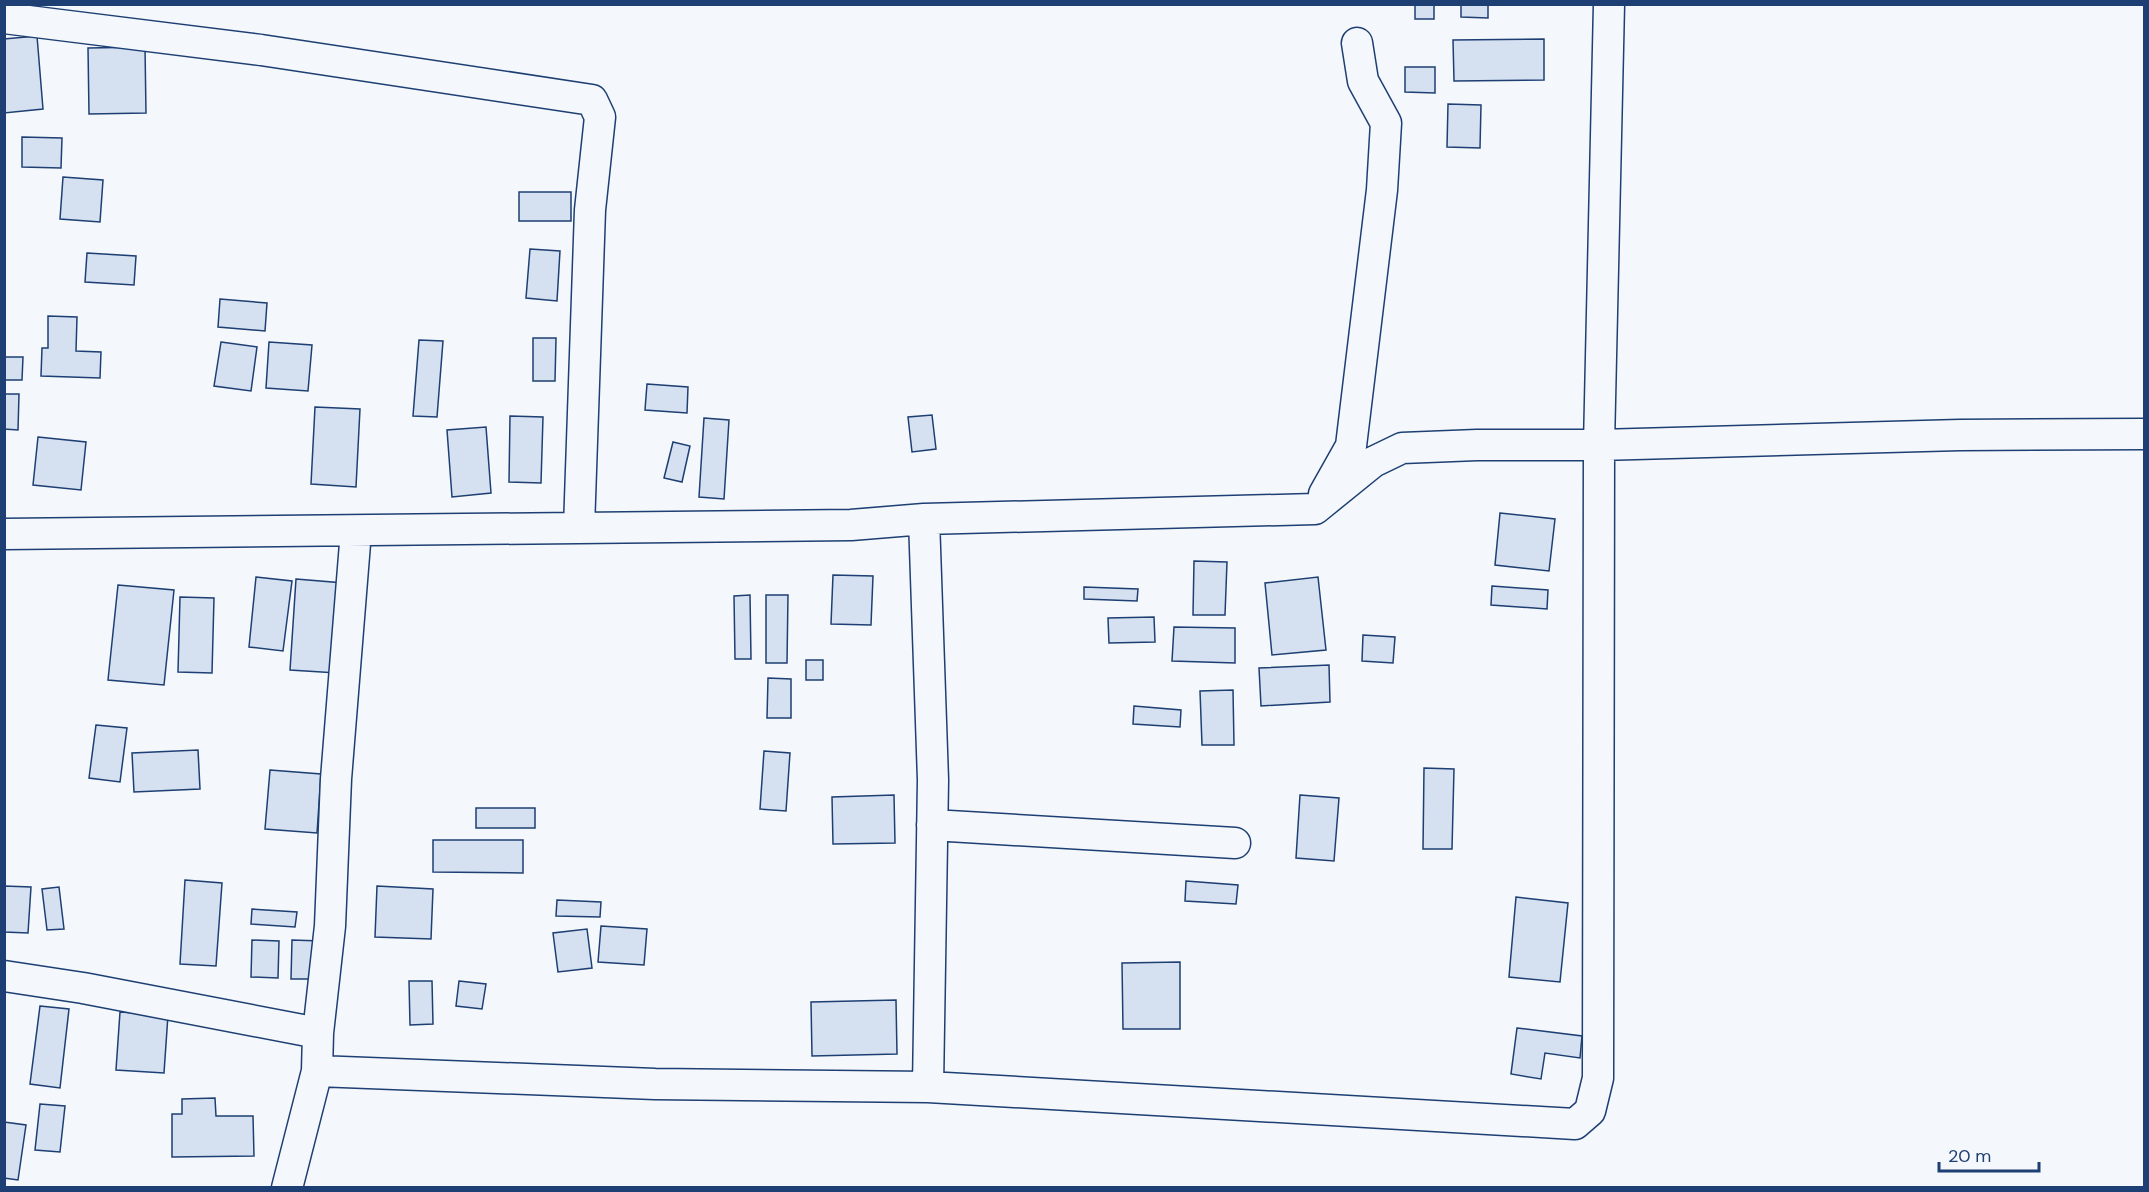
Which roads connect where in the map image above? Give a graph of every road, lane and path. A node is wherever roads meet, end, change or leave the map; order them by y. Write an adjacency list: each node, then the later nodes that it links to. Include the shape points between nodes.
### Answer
1 (1610, 4): 5 (street)
2 (4, 18): 8 (street, via 261,50 592,100 600,117 590,210)
3 (1357, 43): 6 (street, via 1363,81 1386,123 1382,190 1351,446)
4 (2145, 434): 5 (street)
5 (1599, 445): 6 (street, via 1402,448 1373,462); 16 (street, via 1598,1078 1590,1111 1575,1124)
6 (1315, 509): 7 (street)
7 (924, 519): 8 (street, via 851,525); 11 (street)
8 (579, 528): 9 (street)
9 (356, 531): 10 (street); 14 (street, via 336,779 330,926)
10 (4, 534)
11 (932, 825): 12 (street); 16 (street)
12 (1235, 843)
13 (4, 976): 14 (street)
14 (318, 1033): 15 (street)
15 (317, 1071): 16 (street, via 655,1084); 17 (street)
16 (928, 1086)
17 (287, 1188)

